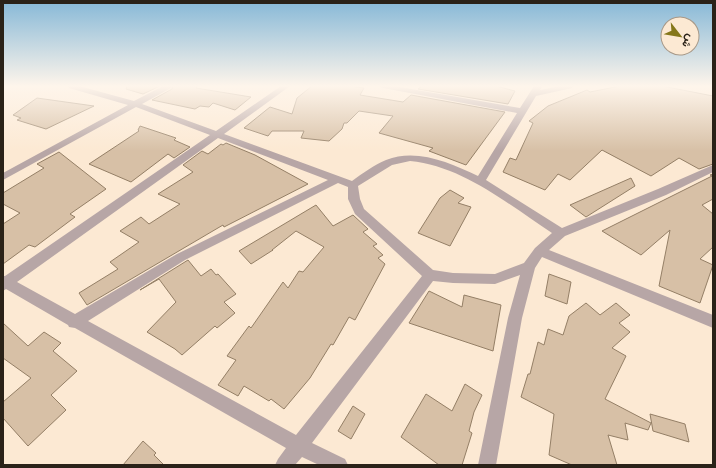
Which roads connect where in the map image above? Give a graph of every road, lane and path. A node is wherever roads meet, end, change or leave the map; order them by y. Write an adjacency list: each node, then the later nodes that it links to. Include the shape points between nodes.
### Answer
1 (127, 108): 9 (street)
2 (145, 108): 7 (street)
3 (255, 108): 7 (street)
4 (503, 108): 6 (street)
5 (523, 108): 6 (street)
6 (521, 111): 11 (street)
7 (217, 134): 10 (street); 17 (street)
8 (713, 168): 13 (street, via 662,192)
9 (3, 177)
10 (338, 179): 12 (street); 18 (street, via 181,256)
11 (480, 181): 12 (street, via 426,161 401,159 381,167); 13 (street)
12 (353, 185): 16 (street, via 354,199 359,211)
13 (561, 233): 14 (street)
14 (539, 251): 15 (street); 19 (street)
15 (529, 267): 16 (street, via 495,279); 23 (street, via 515,318)
16 (430, 275): 20 (street)
17 (4, 283): 18 (street)
18 (74, 322): 20 (street)
19 (713, 322)
20 (297, 445): 21 (street); 22 (street)
21 (284, 465)
22 (339, 465)
23 (487, 465)

